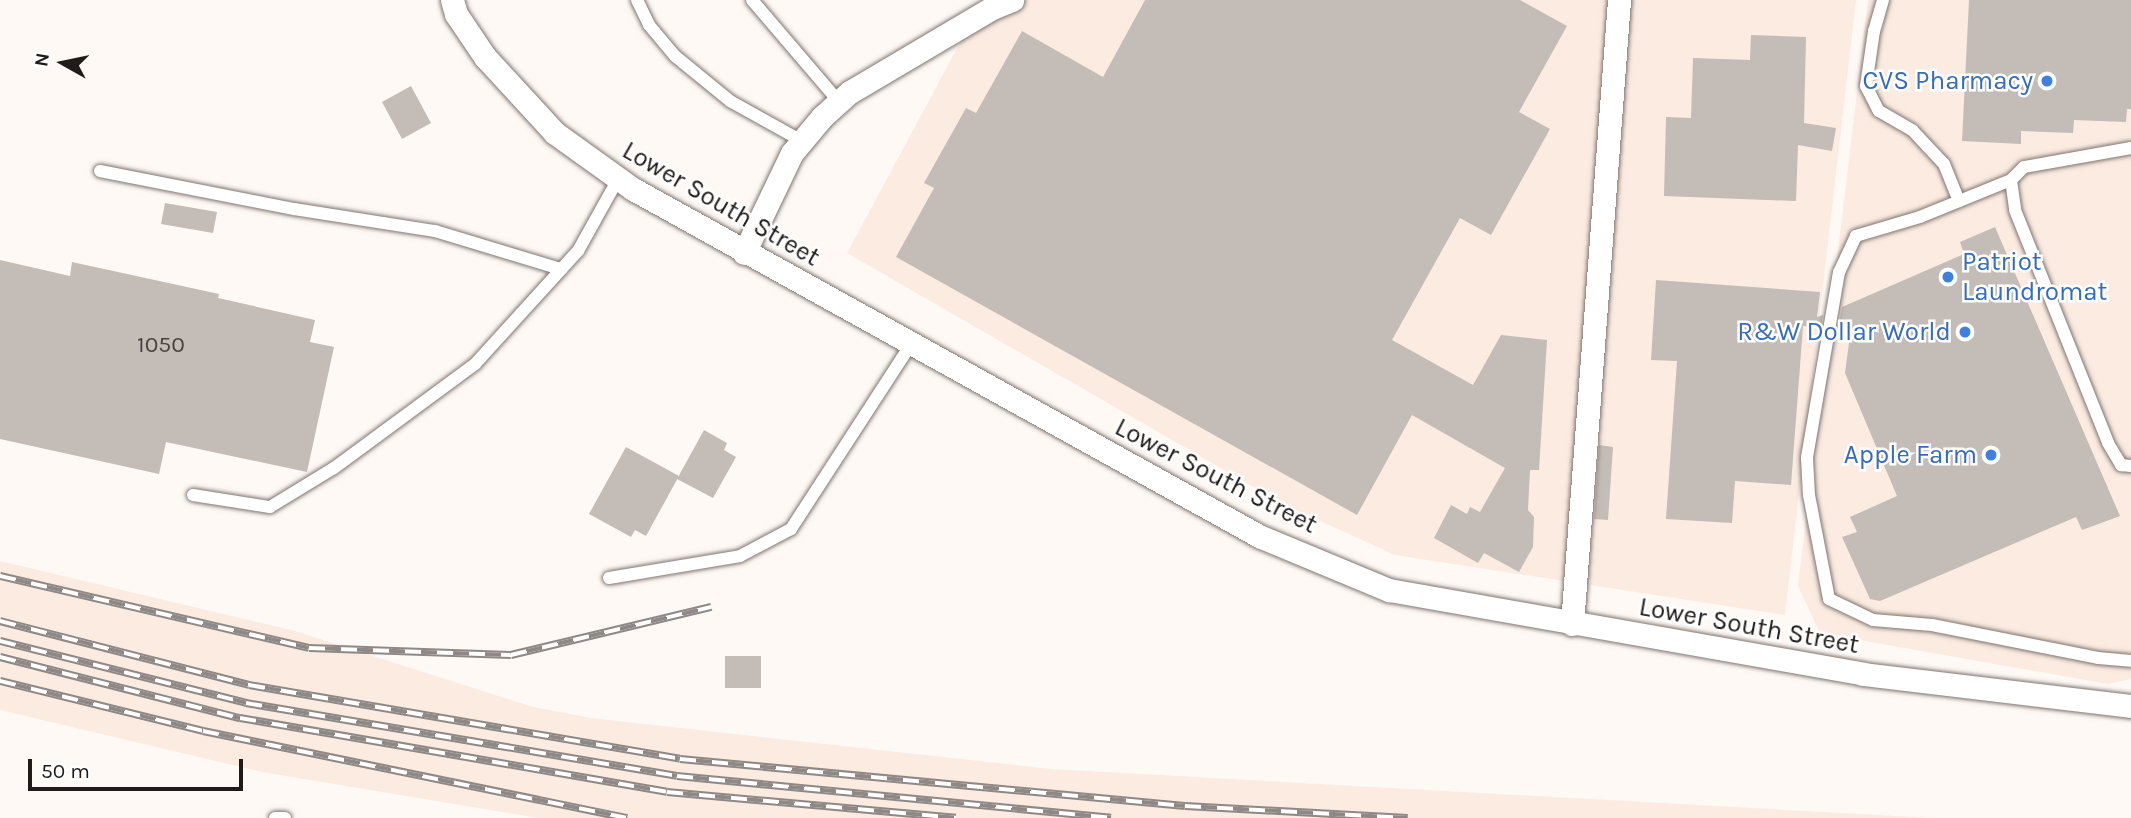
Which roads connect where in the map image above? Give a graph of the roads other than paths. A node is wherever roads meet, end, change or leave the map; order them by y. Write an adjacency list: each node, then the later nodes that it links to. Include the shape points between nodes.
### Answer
1 (452, 0): 11 (street, Lower South Street, via 456,14 485,57 537,114 555,133)
2 (637, 0): 8 (lane, via 649,25 675,56 730,101)
3 (752, 0): 7 (lane)
4 (1012, 0): 7 (street)
5 (1619, 0): 20 (street)
6 (1883, 0): 13 (lane, via 1867,86 1880,111 1913,131 1944,164)
7 (839, 102): 8 (street)
8 (802, 141): 14 (street)
9 (2131, 148): 12 (lane, via 2024,167)
10 (100, 171): 15 (lane, via 435,232)
11 (618, 179): 14 (street, Lower South Street); 15 (lane, via 578,251)
12 (2011, 180): 13 (lane); 17 (lane, via 2015,210 2108,443 2121,465)
13 (1959, 201): 21 (lane, via 1856,236 1839,272 1807,458 1809,495 1829,599 1873,620 1932,625)
14 (744, 253): 16 (street, Lower South Street)
15 (561, 269): 18 (lane, via 475,364 334,468 270,507)
16 (911, 344): 19 (lane, via 791,529 740,556); 20 (street, Lower South Street, via 1259,536 1389,590)
17 (2131, 466)
18 (193, 495)
19 (610, 578)
20 (1572, 624): 22 (street, Lower South Street, via 1863,674)
21 (2131, 661)
22 (2131, 706)
23 (275, 818): 24 (lane)
24 (285, 818)

